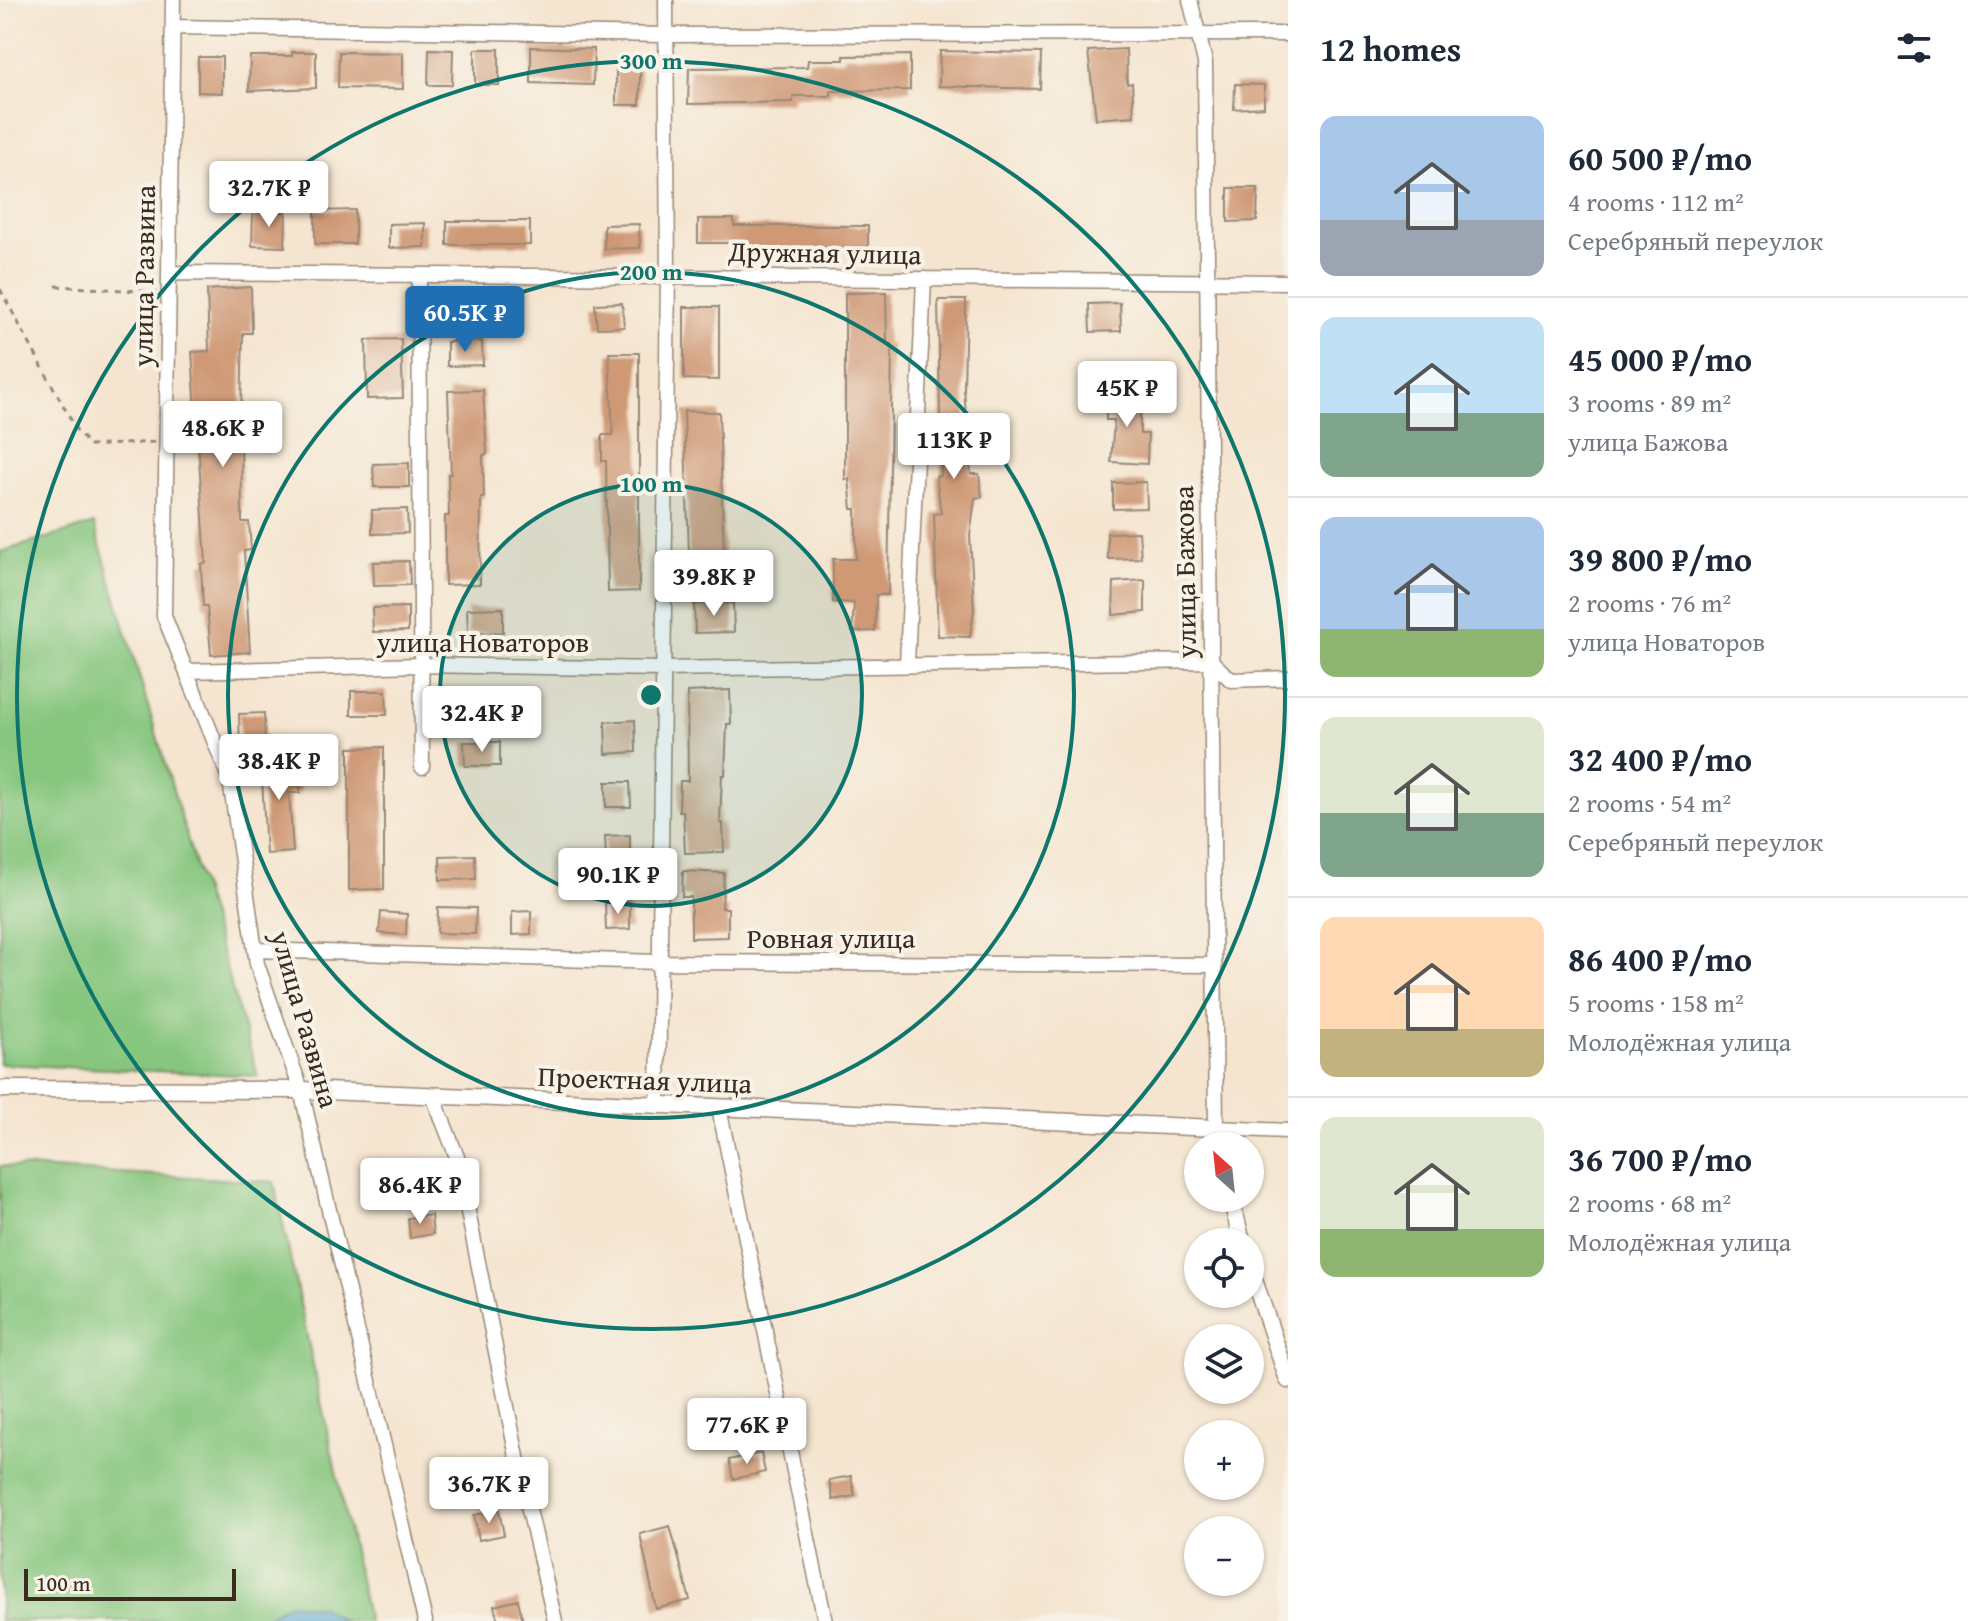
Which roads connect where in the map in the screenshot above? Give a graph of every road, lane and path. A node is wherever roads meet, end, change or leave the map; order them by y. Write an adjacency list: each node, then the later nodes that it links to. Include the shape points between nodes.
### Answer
1 (173, 0): 4 (street, улица Развина)
2 (666, 0): 7 (street)
3 (1190, 0): 5 (street, улица Бажова)
4 (173, 27): 7 (street); 8 (street, улица Развина)
5 (1195, 33): 6 (street); 7 (street); 12 (street, улица Бажова, via 1205,62)
6 (1288, 34)
7 (666, 35): 10 (street)
8 (169, 273): 9 (street, Дружная улица); 16 (street, улица Развина)
9 (419, 275): 10 (street, Дружная улица); 20 (street)
10 (668, 275): 11 (street, Дружная улица); 21 (street)
11 (924, 279): 12 (street, Дружная улица); 19 (street)
12 (1207, 282): 13 (street, Дружная улица); 18 (street, улица Бажова)
13 (1288, 282)
14 (56, 286): 16 (path)
15 (0, 289): 17 (path, via 90,446)
16 (169, 293): 17 (street, улица Развина)
17 (167, 442): 22 (street, улица Развина, via 164,616)
18 (1211, 661): 19 (street, улица Новаторов); 23 (street, via 1231,680); 27 (street, улица Бажова)
19 (907, 664): 21 (street, улица Новаторов)
20 (421, 665): 21 (street, улица Новаторов); 22 (street, улица Новаторов); 24 (street)
21 (661, 669): 26 (street)
22 (187, 671): 25 (street, улица Развина, via 230,780)
23 (1288, 678)
24 (422, 767)
25 (255, 950): 26 (street, Ровная улица); 29 (street, улица Развина)
26 (659, 962): 27 (street, Ровная улица); 31 (street)
27 (1214, 965): 33 (street, улица Бажова)
28 (0, 1089): 29 (street, Проектная улица)
29 (301, 1090): 30 (street, Проектная улица); 38 (street, улица Развина)
30 (433, 1096): 31 (street, Проектная улица); 39 (street, via 457,1157)
31 (658, 1106): 32 (street, Проектная улица)
32 (719, 1108): 33 (street, Проектная улица); 40 (street)
33 (1216, 1128): 34 (street, Проектная улица); 35 (street, улица Бажова)
34 (1288, 1131)
35 (1217, 1132)
36 (1264, 1308): 37 (street)
37 (1288, 1380)
38 (425, 1621)
39 (555, 1621)
40 (825, 1621)

